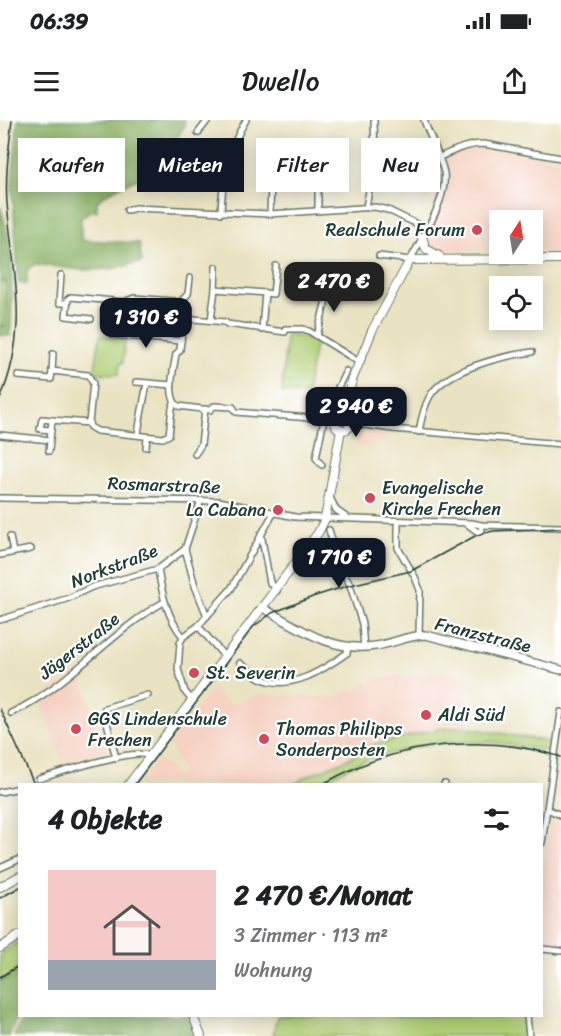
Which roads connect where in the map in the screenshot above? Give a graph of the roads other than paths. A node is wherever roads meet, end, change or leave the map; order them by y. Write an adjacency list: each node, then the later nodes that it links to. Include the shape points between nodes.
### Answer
1 (208, 120): 5 (street)
2 (246, 120): 15 (street, via 227,161)
3 (374, 120): 12 (street, via 376,149)
4 (424, 120): 6 (street)
5 (198, 133)
6 (431, 138)
7 (440, 157): 8 (street, via 464,146 484,144)
8 (561, 158)
9 (440, 162): 17 (street, via 445,183)
10 (271, 192): 16 (street)
11 (318, 192): 14 (street)
12 (366, 207): 14 (street); 17 (street, via 388,210)
13 (127, 210): 15 (street)
14 (318, 211): 16 (street)
15 (221, 213): 16 (street)
16 (270, 214)
17 (427, 229): 18 (street)
18 (422, 237): 20 (main road, via 428,252); 22 (street)
19 (378, 256): 22 (street)
20 (446, 258): 21 (main road); 22 (main road)
21 (561, 259)
22 (410, 260): 41 (main road)
23 (276, 266): 28 (street, via 273,294)
24 (216, 267): 27 (street)
25 (61, 275): 30 (street, via 59,303)
26 (190, 278): 31 (street, via 188,294)
27 (214, 289): 28 (street); 33 (street)
28 (265, 293): 35 (street)
29 (352, 293): 37 (street, via 328,292)
30 (66, 303): 31 (street, via 71,297 124,302 134,298); 32 (street, via 66,316)
31 (178, 304): 34 (street)
32 (91, 319)
33 (211, 320): 34 (street); 35 (street)
34 (186, 321): 38 (street)
35 (262, 330): 37 (street, via 303,329)
36 (114, 335): 38 (street)
37 (317, 336): 41 (street)
38 (181, 341): 47 (street)
39 (532, 352): 58 (street, via 489,361 445,382 428,399)
40 (53, 354): 42 (street)
41 (359, 362): 50 (main road)
42 (52, 371): 44 (street, via 51,379); 54 (street, via 90,376 93,383)
43 (346, 371): 51 (street)
44 (18, 376)
45 (136, 382): 46 (street)
46 (147, 383): 47 (street); 60 (street)
47 (172, 385): 48 (street)
48 (174, 403): 49 (street); 61 (street, via 169,435)
49 (205, 409): 51 (street, via 233,407 236,412); 66 (street, via 201,445)
50 (344, 414): 53 (main road); 55 (main road)
51 (324, 418): 53 (street); 67 (street, via 316,458)
52 (52, 420): 54 (street); 57 (street); 57 (street, via 42,419 40,429)
53 (335, 420): 56 (main road)
54 (89, 423): 60 (street, via 97,432)
55 (350, 423): 56 (main road, via 348,428); 58 (street)
56 (341, 429): 68 (main road)
57 (51, 430): 62 (street)
58 (419, 432): 63 (street)
59 (0, 435): 62 (street)
60 (138, 435): 61 (street)
61 (147, 438): 64 (street)
62 (50, 440): 65 (street)
63 (561, 444)
64 (146, 447)
65 (49, 451)
66 (195, 454)
67 (322, 465)
68 (329, 496): 72 (street, via 338,512); 73 (main road)
69 (0, 498): 70 (street, Rosmarstraße)
70 (201, 500): 71 (street, Rosmarstraße, via 228,502); 80 (street)
71 (273, 514): 73 (street, Rosmarstraße); 77 (street)
72 (348, 518): 73 (street, Rosmarstraße); 74 (street, Rosmarstraße)
73 (325, 519): 84 (main road)
74 (398, 521): 75 (street, Rosmarstraße, via 467,524 478,532 481,525); 90 (street, via 398,548 420,590)
75 (561, 527)
76 (329, 530): 93 (street, via 362,624)
77 (261, 534): 84 (street, via 271,585); 87 (street, via 236,580)
78 (10, 537): 81 (street)
79 (31, 549): 81 (street)
80 (185, 549): 83 (street, Norkstraße); 87 (street)
81 (13, 552): 82 (street)
82 (0, 555)
83 (158, 569): 85 (street); 88 (street, Norkstraße, via 92,587)
84 (277, 591): 86 (main road)
85 (164, 602): 91 (street); 99 (street, Jägerstraße, via 36,699)
86 (263, 608): 92 (street, Franzstraße, via 321,640); 94 (main road)
87 (207, 616): 89 (street)
88 (0, 620)
89 (198, 626): 91 (street); 94 (street)
90 (419, 635): 93 (street, Franzstraße); 96 (street, Franzstraße)
91 (183, 637): 98 (street, via 178,669 185,692)
92 (348, 647): 93 (street, Franzstraße); 95 (street, via 347,653 319,673 287,681 258,677)
93 (364, 647)
94 (225, 657): 98 (main road)
95 (240, 663)
96 (561, 670)
97 (148, 695): 102 (street, via 105,708)
98 (192, 700): 101 (main road)
99 (11, 712)
100 (561, 712): 107 (street)
101 (150, 756): 102 (street, via 140,753); 104 (main road)
102 (116, 758): 103 (street)
103 (39, 778)
104 (130, 783)
105 (18, 788): 106 (street)
106 (0, 792)
107 (546, 805): 108 (street); 109 (street)
108 (561, 815)
109 (543, 834)
110 (18, 860): 111 (street)
111 (0, 868)
112 (18, 877): 113 (main road)
113 (0, 887)
114 (18, 936): 115 (main road)
115 (0, 948)
116 (543, 950): 117 (street)
117 (561, 951)
118 (193, 1017): 120 (main road)
119 (527, 1017): 121 (street)
120 (201, 1036)
121 (529, 1036)

